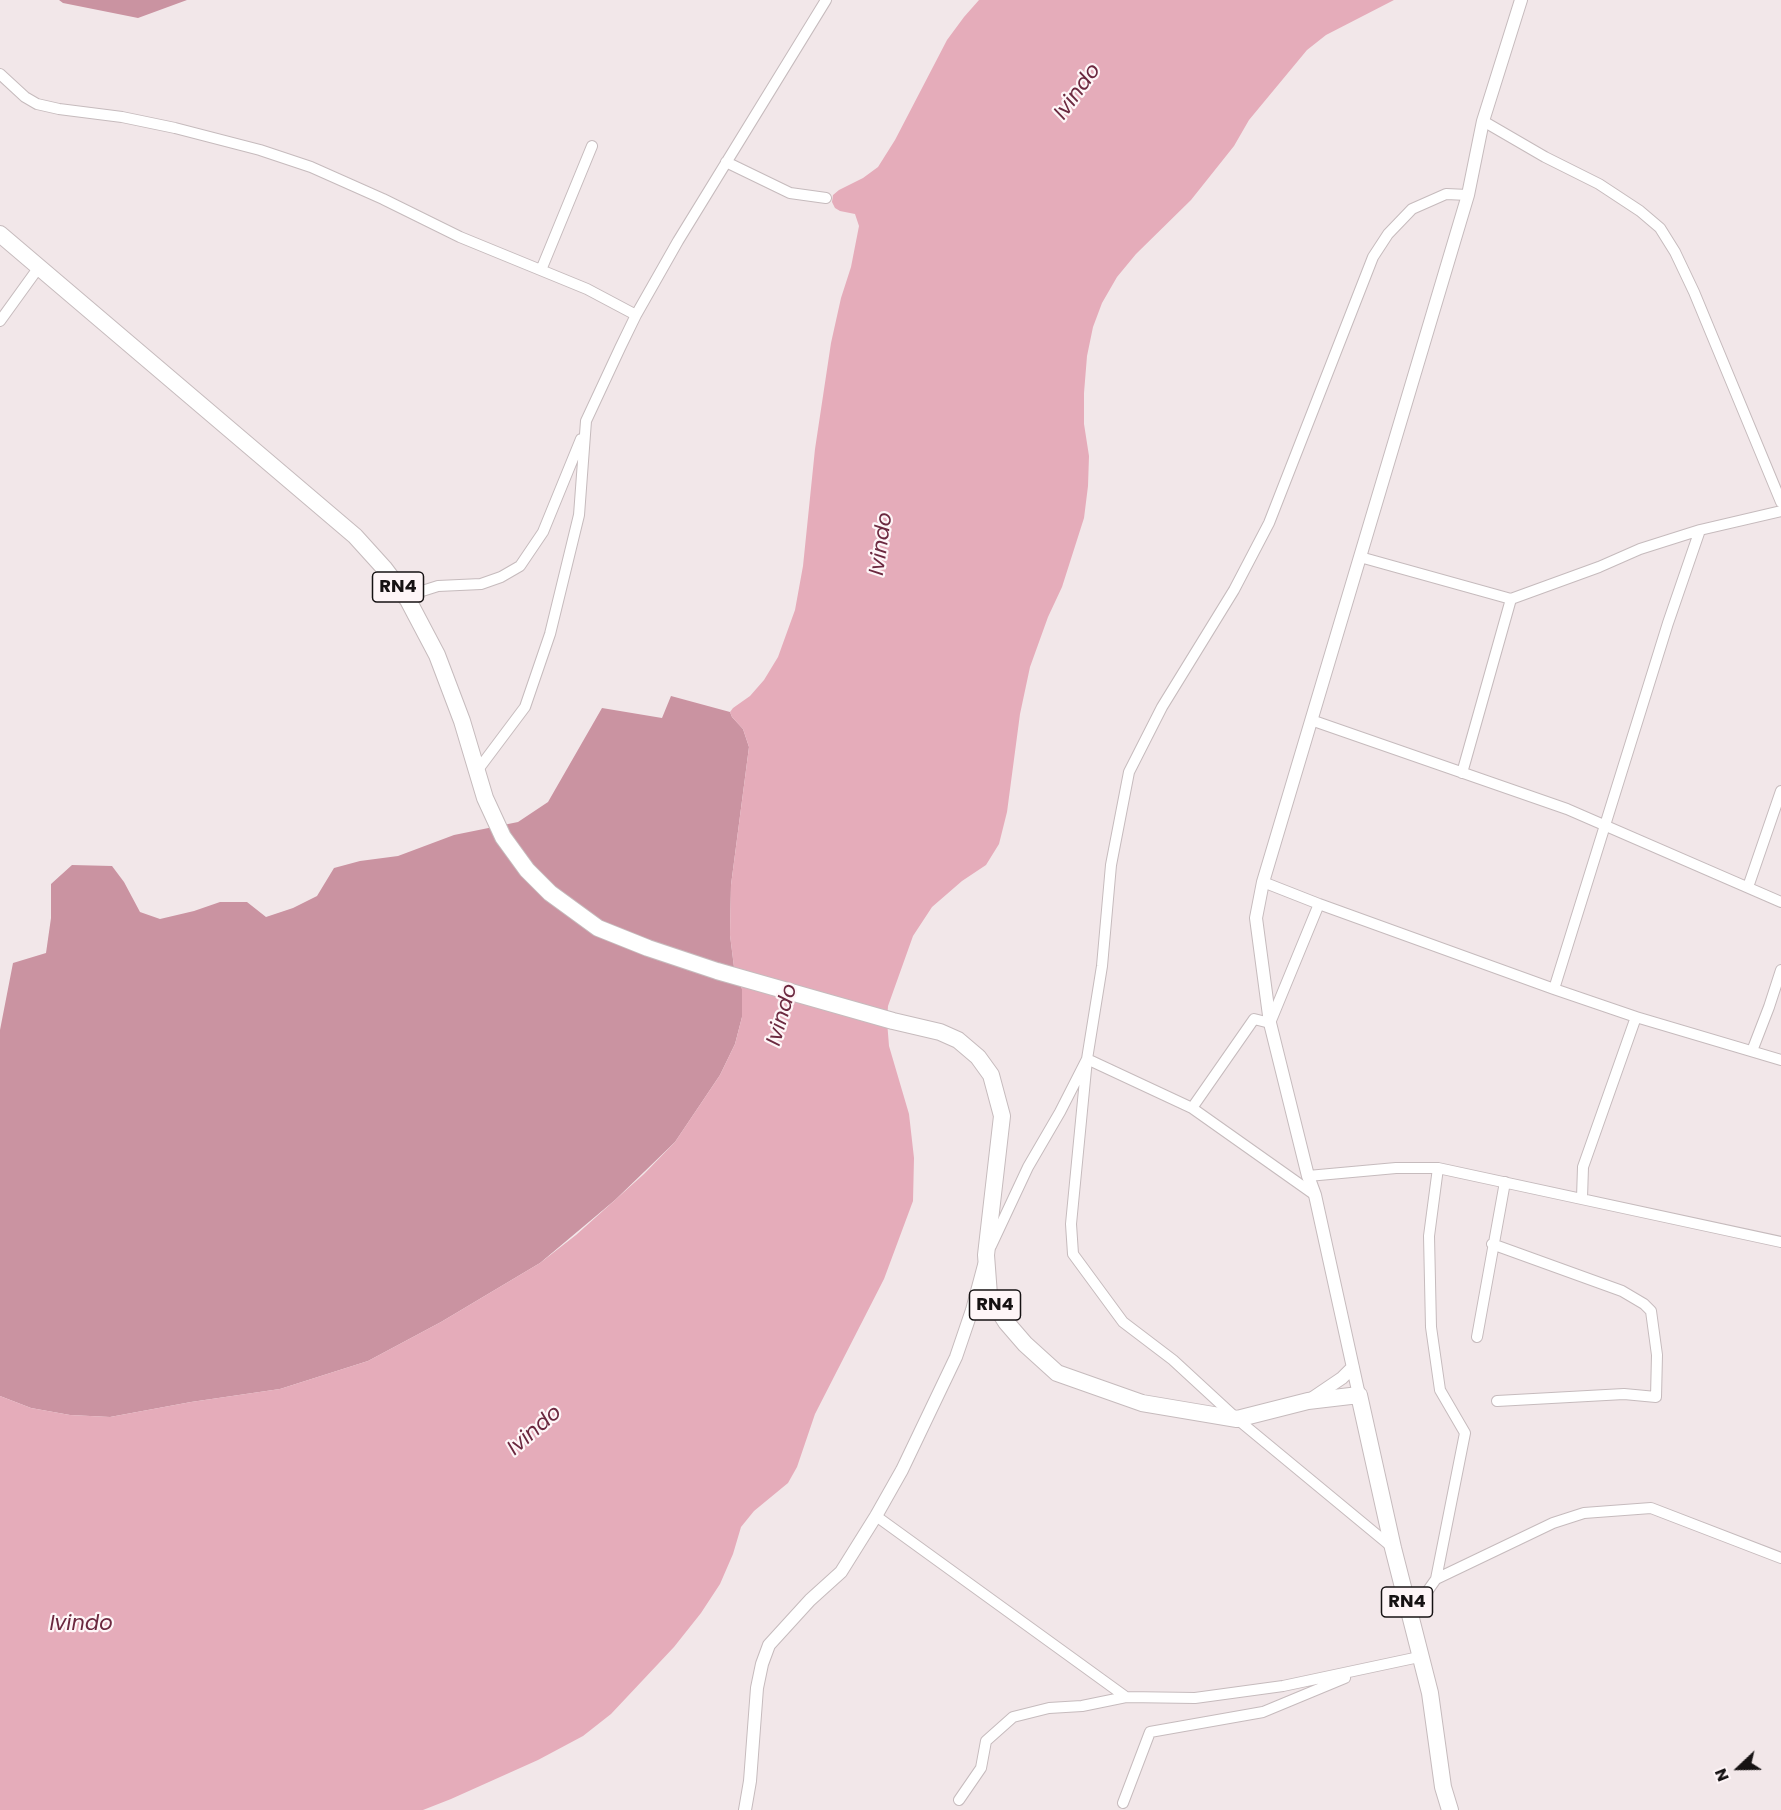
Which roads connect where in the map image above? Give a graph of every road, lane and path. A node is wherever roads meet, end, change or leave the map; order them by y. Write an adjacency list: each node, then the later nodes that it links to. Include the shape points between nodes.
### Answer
1 (826, 0): 6 (street)
2 (1521, 0): 4 (street)
3 (0, 74): 11 (street, via 37,104 175,128 311,167)
4 (1483, 121): 7 (street); 15 (street, via 1599,184 1660,228 1694,291)
5 (592, 146): 11 (street)
6 (726, 162): 8 (street, via 790,193); 12 (street)
7 (1468, 195): 18 (street); 35 (street, via 1446,194 1412,209 1373,257 1269,523 1234,590 1162,707 1129,772 1111,865 1102,966)
8 (826, 198)
9 (0, 234): 10 (highway, RN4)
10 (39, 267): 13 (street); 20 (highway, RN4, via 355,536)
11 (541, 270): 12 (street)
12 (636, 315): 14 (street)
13 (0, 321)
14 (586, 421): 20 (street, via 543,532 520,566 481,584 438,586); 22 (street, via 579,515 550,634 525,708)
15 (1781, 502)
16 (1781, 511): 17 (street)
17 (1700, 530): 19 (street); 25 (street)
18 (1360, 557): 19 (street); 21 (street)
19 (1511, 599): 23 (street)
20 (408, 600): 22 (highway, RN4, via 437,655)
21 (1311, 720): 23 (street); 26 (street)
22 (477, 771): 45 (highway, RN4, via 503,837 527,870 550,894 598,928 717,971 940,1032 958,1040 978,1057 991,1075 1002,1116)
23 (1462, 773): 25 (street)
24 (1781, 791): 27 (street)
25 (1605, 826): 27 (street); 31 (street)
26 (1263, 882): 29 (street); 33 (street, via 1256,918)
27 (1748, 887): 28 (street)
28 (1781, 902)
29 (1319, 904): 31 (street); 33 (street)
30 (1781, 970): 34 (street)
31 (1554, 989): 32 (street)
32 (1636, 1017): 34 (street); 42 (street, via 1583,1167)
33 (1270, 1023): 37 (street, via 1254,1019); 39 (street)
34 (1752, 1051): 36 (street)
35 (1087, 1059): 37 (street); 45 (street); 51 (street, via 1071,1224 1073,1254 1123,1322 1173,1360)
36 (1781, 1060)
37 (1192, 1108): 41 (street)
38 (1438, 1168): 39 (street); 40 (street); 55 (street, via 1429,1236 1431,1327 1440,1390 1465,1433)
39 (1308, 1176): 41 (street)
40 (1505, 1182): 42 (street); 44 (street)
41 (1314, 1195): 47 (street)
42 (1582, 1198): 43 (street)
43 (1781, 1242)
44 (1492, 1244): 46 (street); 50 (street, via 1622,1291 1644,1304 1651,1311 1657,1355 1656,1397 1624,1394)
45 (986, 1255): 51 (highway, RN4, via 989,1295 1025,1344 1057,1373 1142,1403); 52 (street, via 956,1357)
46 (1477, 1337)
47 (1353, 1367): 48 (street); 49 (street)
48 (1359, 1395): 49 (highway, RN4); 53 (highway, RN4)
49 (1308, 1401): 51 (highway, RN4)
50 (1497, 1401)
51 (1237, 1419): 53 (street)
52 (876, 1516): 59 (street); 62 (street, via 841,1572 769,1645 757,1688)
53 (1393, 1548): 56 (highway, RN4)
54 (1781, 1558): 55 (street, via 1651,1508 1584,1513 1553,1523)
55 (1436, 1579): 56 (street)
56 (1410, 1616): 57 (highway, RN4)
57 (1419, 1657): 58 (street); 63 (highway, RN4, via 1430,1694)
58 (1367, 1669): 59 (street, via 1194,1698); 61 (street, via 1263,1712 1150,1732)
59 (1126, 1697): 60 (street, via 1013,1717 986,1740 981,1768)
60 (960, 1800)
61 (1123, 1803)
62 (745, 1810)
63 (1450, 1810)

